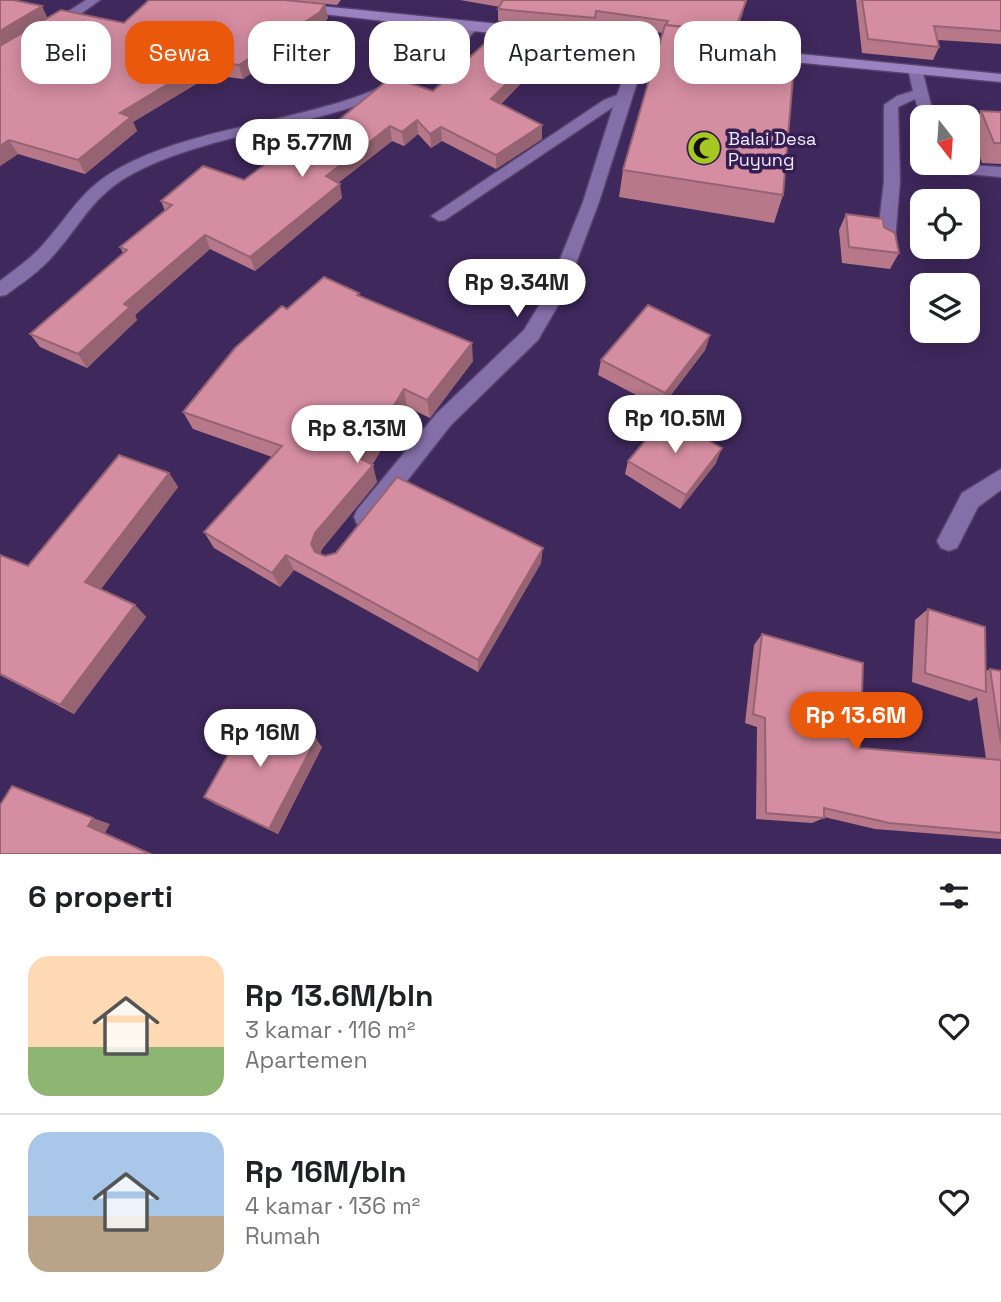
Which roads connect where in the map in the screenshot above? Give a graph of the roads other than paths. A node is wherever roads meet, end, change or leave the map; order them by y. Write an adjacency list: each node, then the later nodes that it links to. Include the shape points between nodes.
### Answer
1 (94, 0): 3 (street)
2 (287, 7): 4 (main road)
3 (62, 21)
4 (472, 27): 5 (main road); 17 (street, via 455,48 422,71 374,93 199,142 119,175 95,191 42,256)
5 (484, 28)
6 (660, 44): 7 (main road)
7 (915, 69): 8 (main road); 10 (street)
8 (1001, 78)
9 (627, 84): 11 (street)
10 (920, 93): 12 (street); 16 (street, via 891,106 892,181)
11 (622, 97): 15 (street); 19 (street, via 573,253 531,335 444,419)
12 (924, 105)
13 (980, 171): 14 (street)
14 (1001, 172)
15 (439, 216)
16 (886, 241)
17 (0, 290)
18 (1001, 478): 20 (street, via 970,500)
19 (356, 528)
20 (949, 541)

